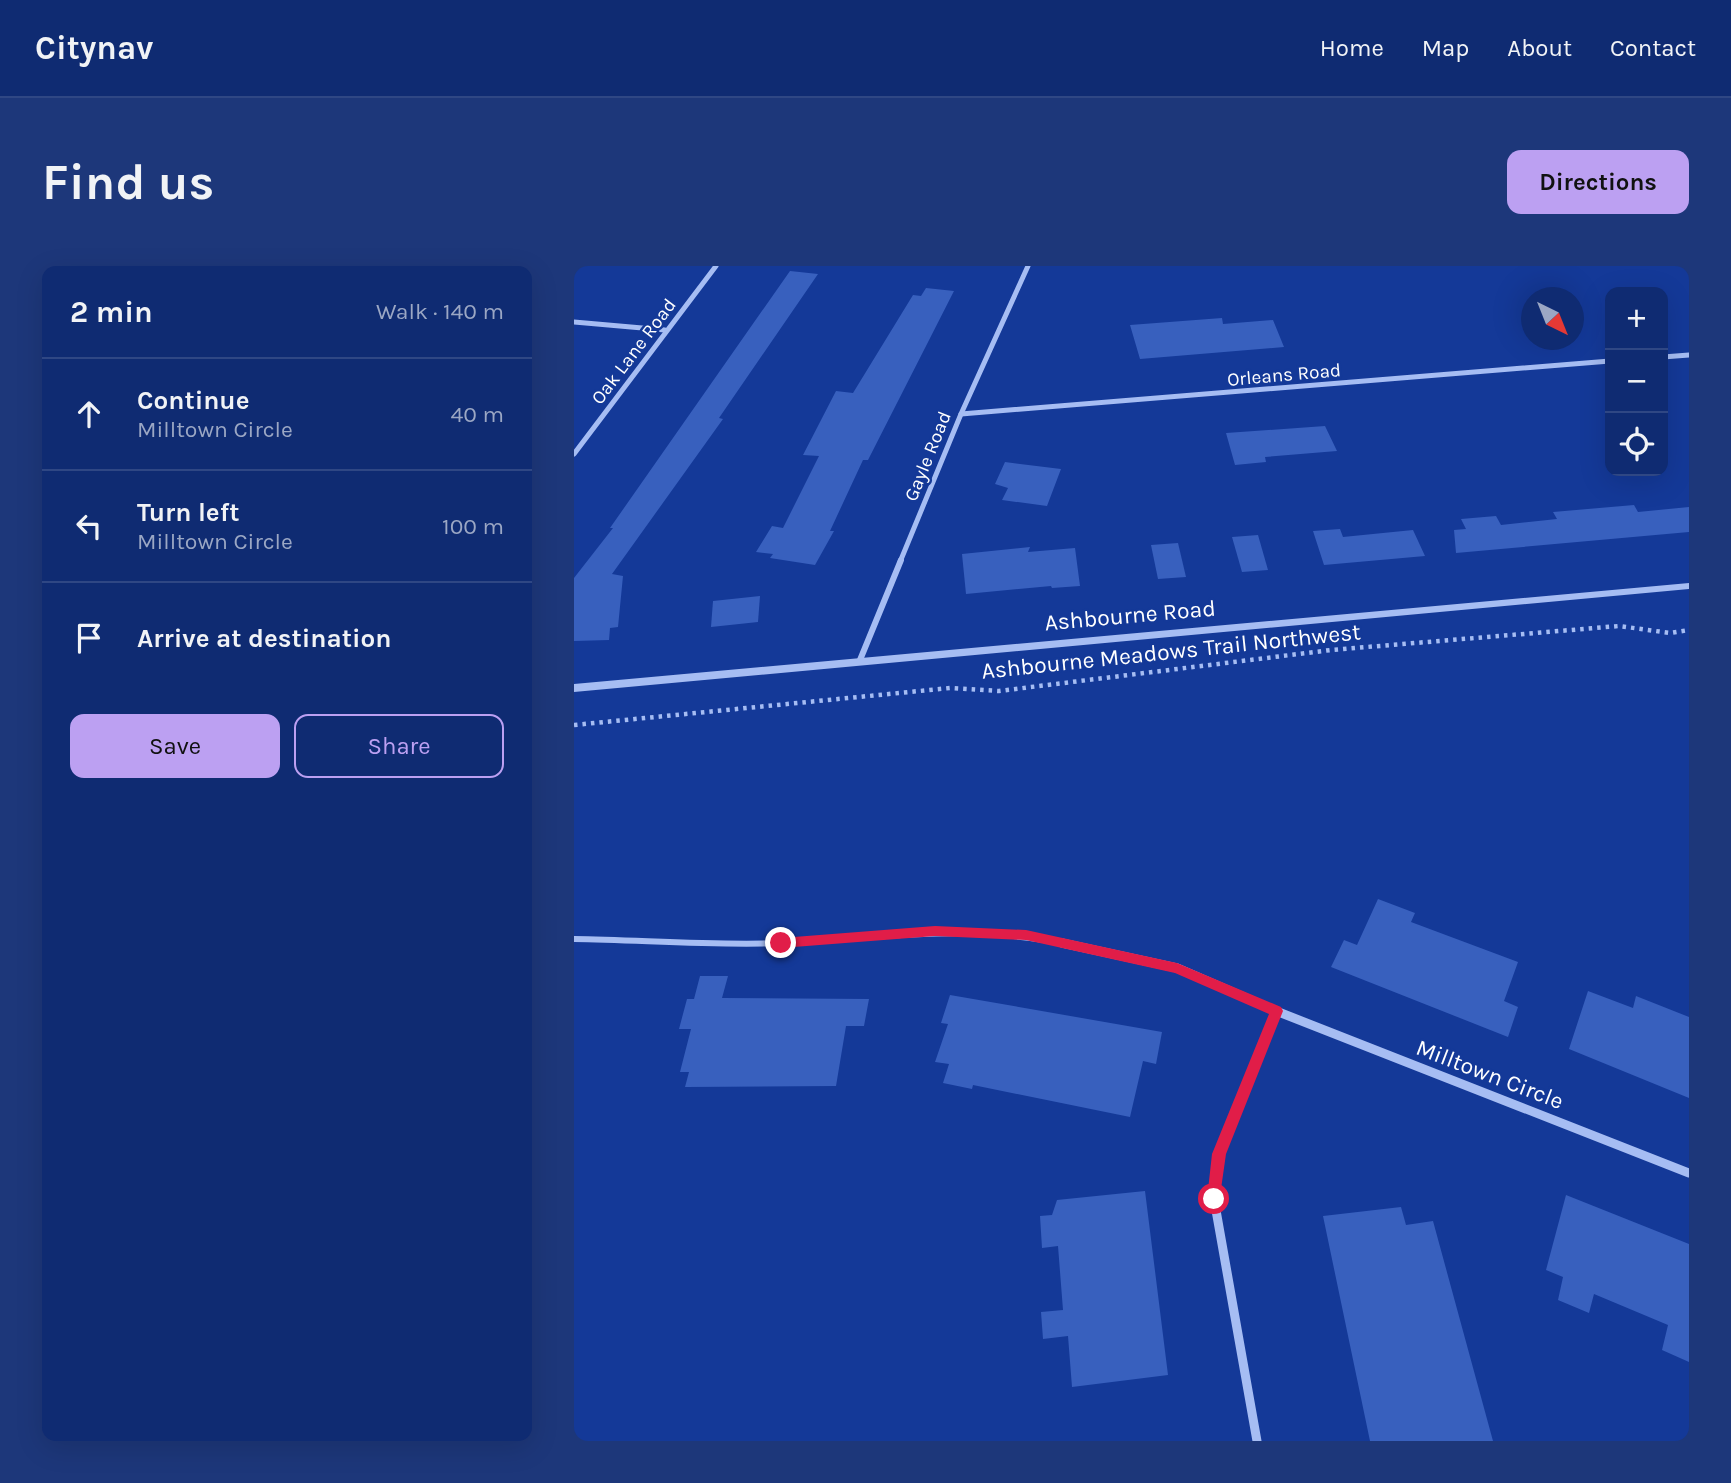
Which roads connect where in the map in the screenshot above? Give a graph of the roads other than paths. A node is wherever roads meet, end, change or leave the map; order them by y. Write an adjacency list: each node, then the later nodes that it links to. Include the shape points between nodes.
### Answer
1 (716, 266): 4 (street, Oak Lane Road)
2 (1028, 266): 8 (street, Gayle Road)
3 (574, 322): 4 (street)
4 (665, 330): 9 (street, Oak Lane Road)
5 (1689, 355): 6 (street)
6 (1668, 357)
7 (1605, 361): 8 (street, Orleans Road)
8 (961, 414): 11 (street, Gayle Road)
9 (574, 454)
10 (1689, 586): 11 (street, Ashbourne Road)
11 (860, 660): 12 (street, Ashbourne Road)
12 (574, 688)
13 (574, 939): 14 (street, Milltown Circle, via 781,943 935,931 1026,935 1177,968)
14 (1276, 1011): 15 (street, Milltown Circle); 16 (street, via 1219,1154 1214,1199)
15 (1689, 1173)
16 (1257, 1441)

